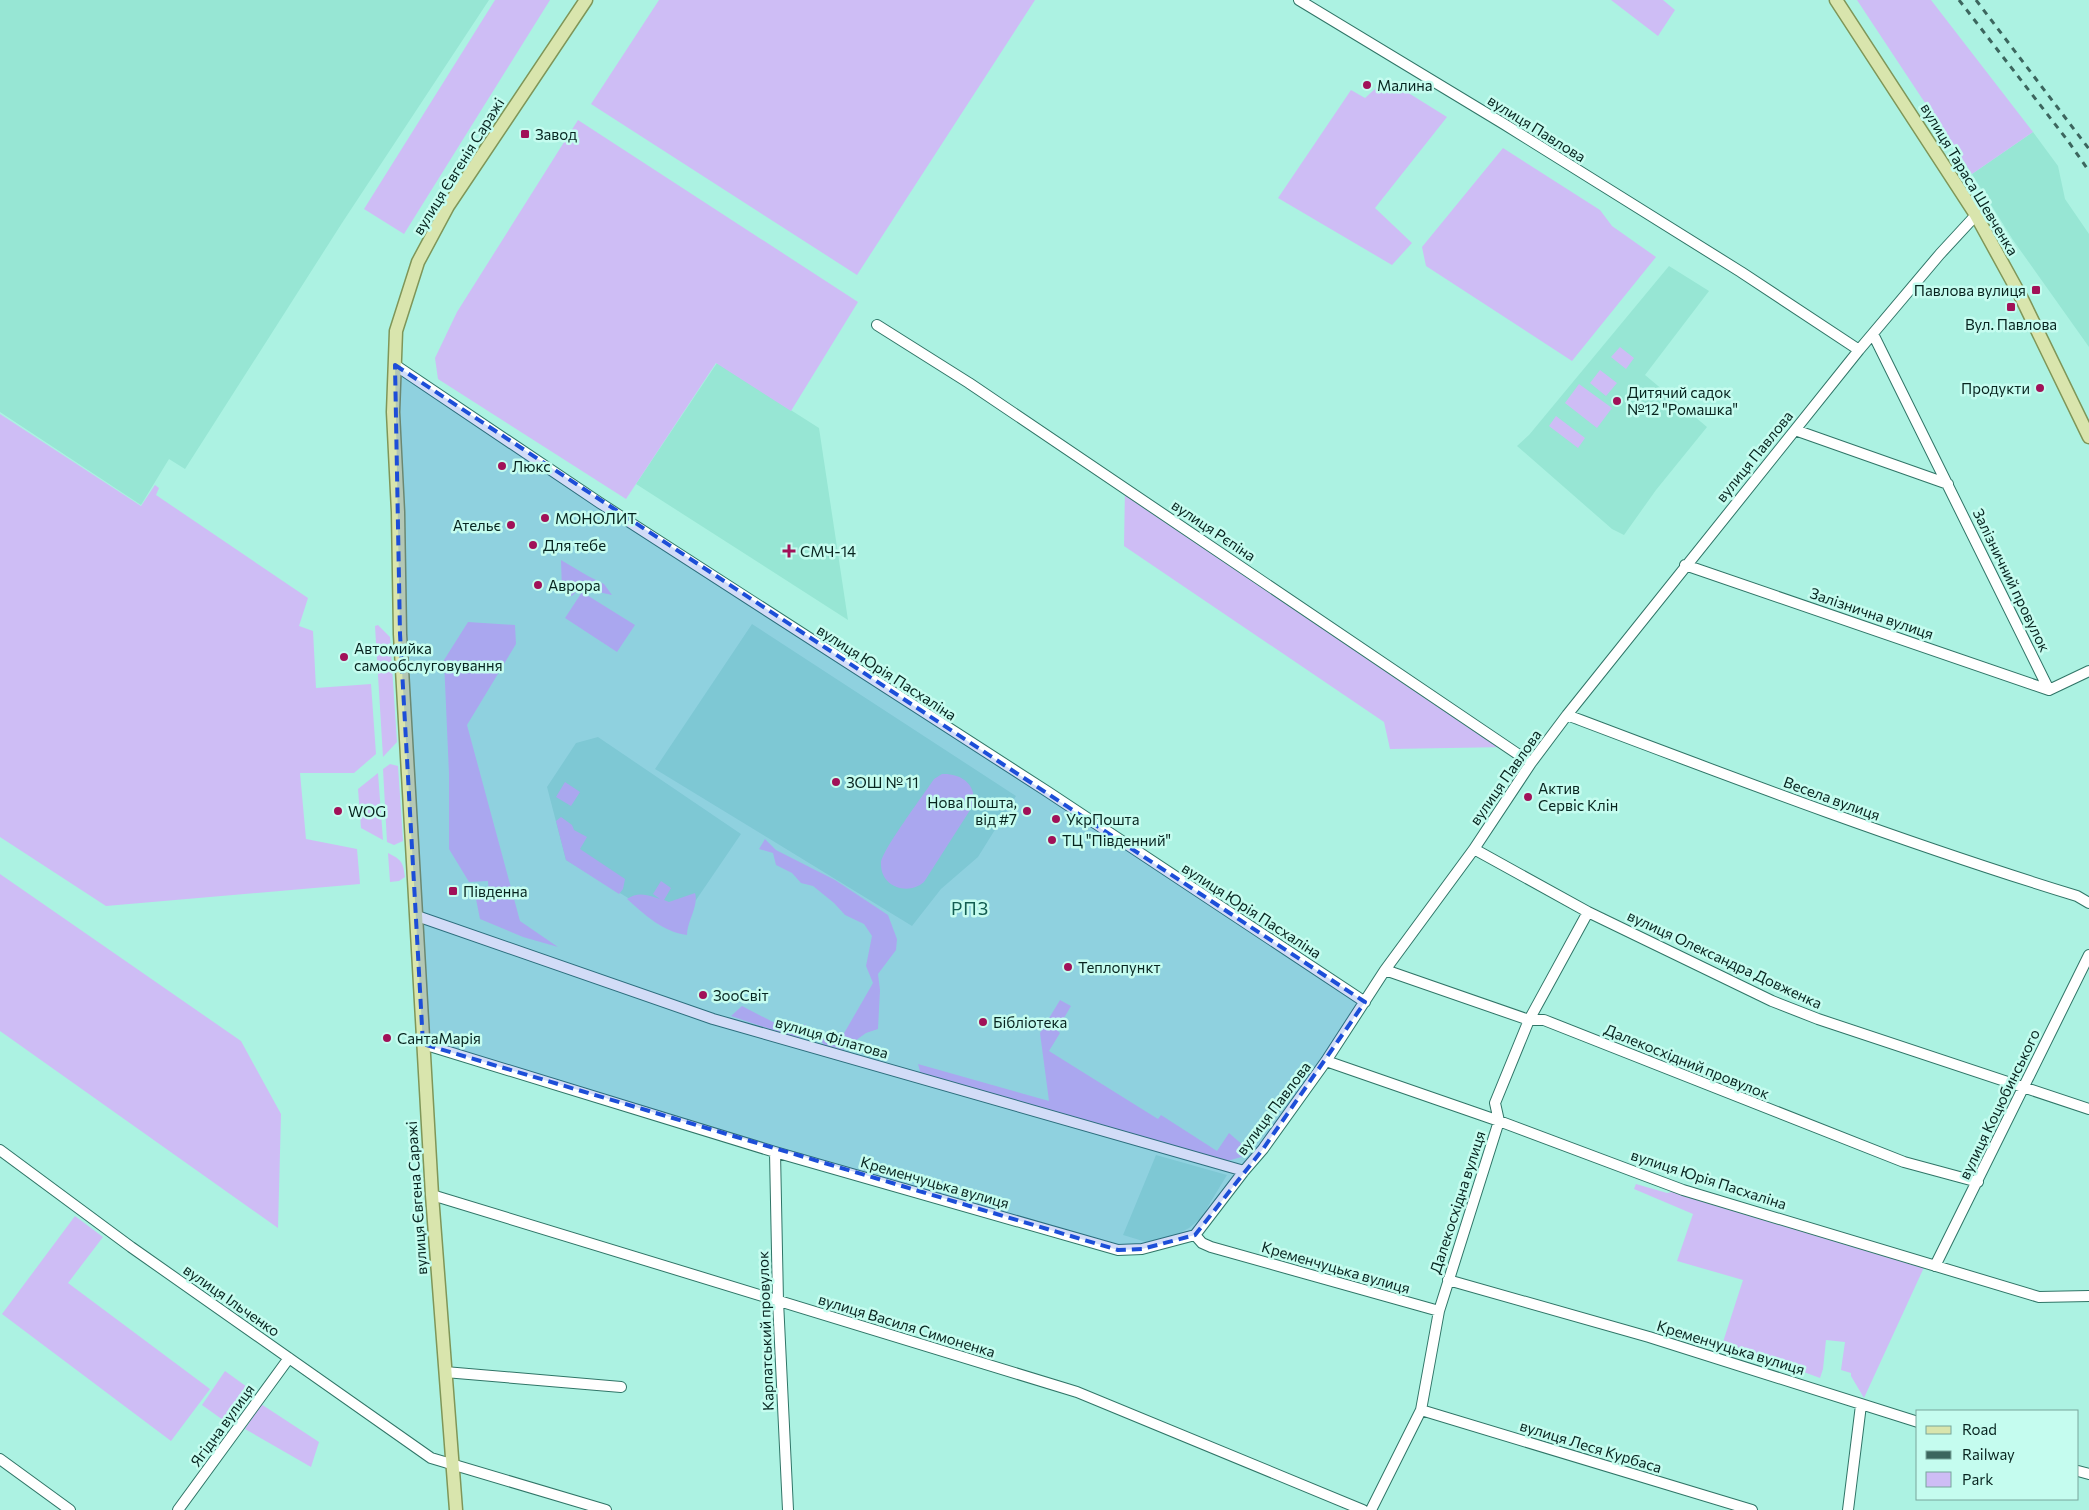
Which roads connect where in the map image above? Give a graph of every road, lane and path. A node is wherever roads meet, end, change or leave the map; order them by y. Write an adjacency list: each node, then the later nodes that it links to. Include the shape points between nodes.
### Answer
1 (1299, 0): 7 (street, вулиця Павлова, via 1734,267)
2 (1836, 0): 4 (main road, вулиця Тараса Шевченка)
3 (581, 2): 8 (main road, вулиця Євгенія Саражі, via 448,206 418,262 396,331)
4 (1976, 215): 6 (street, вулиця Павлова); 10 (main road, вулиця Тараса Шевченка, via 2021,297)
5 (876, 325): 16 (street, вулиця Рєпіна, via 969,383)
6 (1873, 334): 7 (street, вулиця Павлова); 11 (street, Залізничний провулок)
7 (1859, 350): 9 (street, вулиця Павлова)
8 (395, 365): 18 (main road, вулиця Євгенія Саражі, via 393,412 400,634); 24 (street, вулиця Юрія Пасхаліна, via 600,503 1048,792)
9 (1795, 430): 11 (street); 12 (street, вулиця Павлова)
10 (2089, 437)
11 (1948, 484): 14 (street, Залізничний провулок)
12 (1686, 565): 14 (street, Залізнична вулиця); 15 (street, вулиця Павлова)
13 (2089, 671): 14 (street)
14 (2049, 690)
15 (1567, 715): 16 (street, вулиця Павлова); 19 (street, Весела вулиця, via 1897,838 2077,896)
16 (1532, 763): 17 (street, вулиця Павлова)
17 (1474, 849): 20 (street, вулиця Олександра Довженка); 23 (street, вулиця Павлова)
18 (415, 883): 21 (main road, вулиця Євгена Саражі)
19 (2089, 903)
20 (1588, 912): 25 (street, Далекосхідна вулиця); 28 (street, вулиця Олександра Довженка, via 1772,1001)
21 (417, 916): 26 (main road, вулиця Євгена Саражі); 33 (street, вулиця Філатова, via 713,1019)
22 (2089, 955): 28 (street, вулиця Коцюбинського)
23 (1385, 970): 24 (street, вулиця Павлова); 25 (street, Далекосхідний провулок)
24 (1365, 1002): 27 (street, вулиця Павлова)
25 (1529, 1020): 30 (street, Далекосхідна вулиця, via 1495,1103); 34 (street, Далекосхідний провулок, via 1544,1020 1904,1162)
26 (423, 1044): 32 (street, Кременчуцька вулиця); 35 (main road, вулиця Євгена Саражі)
27 (1326, 1061): 30 (street, вулиця Юрія Пасхаліна); 33 (street, вулиця Павлова)
28 (2024, 1088): 29 (street, вулиця Олександра Довженка); 34 (street, вулиця Коцюбинського)
29 (2089, 1108)
30 (1499, 1121): 37 (street, вулиця Юрія Пасхаліна, via 1683,1190); 38 (street, Далекосхідна вулиця)
31 (0, 1150): 42 (street, вулиця Ільченко)
32 (776, 1152): 36 (street, Кременчуцька вулиця, via 1118,1250 1142,1250); 40 (street, Карпатський провулок)
33 (1244, 1171): 36 (street, вулиця Павлова)
34 (1978, 1182): 37 (street, вулиця Коцюбинського)
35 (432, 1195): 40 (street, вулиця Василя Симоненка); 43 (main road, вулиця Євгена Саражі)
36 (1195, 1235): 41 (street, Кременчуцька вулиця, via 1211,1247)
37 (1935, 1266): 39 (street, вулиця Юрія Пасхаліна, via 2039,1297)
38 (1448, 1280): 41 (street, Далекосхідна вулиця); 45 (street, Кременчуцька вулиця, via 1649,1337)
39 (2089, 1296)
40 (778, 1301): 54 (street, Карпатський провулок); 55 (street, вулиця Василя Симоненка, via 1077,1392)
41 (1439, 1311): 46 (street, Далекосхідна вулиця)
42 (289, 1358): 49 (street, вулиця Ільченко, via 431,1458); 51 (street, Ягідна вулиця)
43 (445, 1372): 44 (street); 49 (main road, вулиця Євгена Саражі)
44 (621, 1387)
45 (1861, 1405): 47 (street, Кременчуцька вулиця); 58 (street)
46 (1421, 1410): 56 (street, Далекосхідна вулиця); 57 (street, вулиця Леся Курбаса)
47 (1916, 1421)
48 (0, 1459): 50 (street)
49 (453, 1465): 52 (main road, вулиця Євгена Саражі); 53 (street, вулиця Ільченко)
50 (70, 1510)
51 (178, 1510)
52 (456, 1510)
53 (606, 1510)
54 (788, 1510)
55 (1363, 1510)
56 (1372, 1510)
57 (1752, 1510)
58 (1848, 1510)

